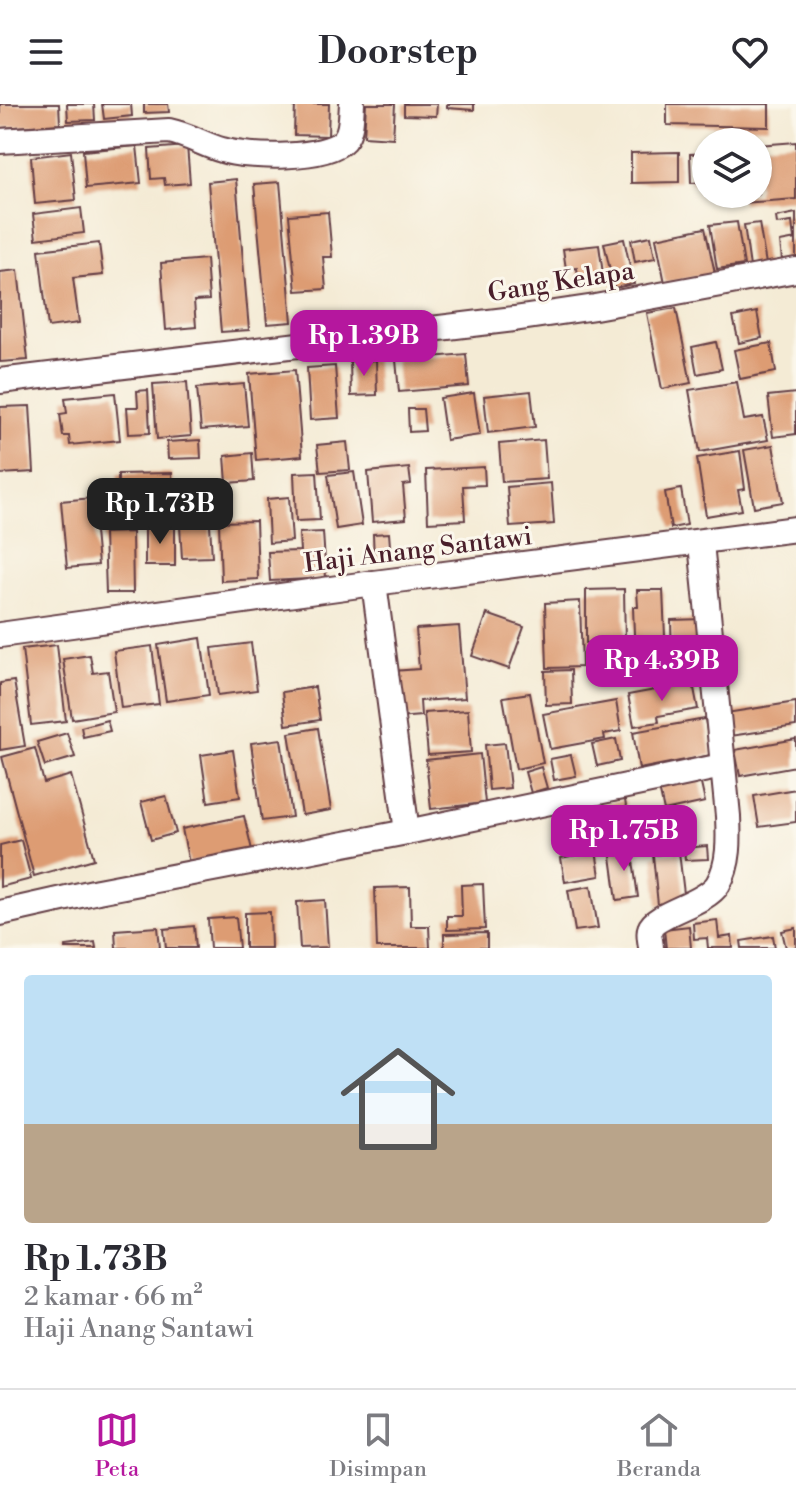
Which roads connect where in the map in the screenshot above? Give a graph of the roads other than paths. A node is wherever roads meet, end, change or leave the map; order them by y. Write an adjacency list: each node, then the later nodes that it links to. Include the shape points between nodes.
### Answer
1 (352, 104): 2 (street, via 346,138 334,148 276,157 220,150 169,131)
2 (0, 141)
3 (796, 270): 4 (street, Gang Kelapa, via 514,319)
4 (0, 381)
5 (796, 529): 6 (street, Haji Anang Santawi)
6 (701, 543): 7 (street, Haji Anang Santawi); 9 (street)
7 (374, 583): 8 (street, Haji Anang Santawi); 10 (street)
8 (0, 635)
9 (722, 766): 10 (street); 12 (street, via 729,832 719,884 655,922)
10 (407, 832): 11 (street)
11 (0, 913)
12 (651, 948)

